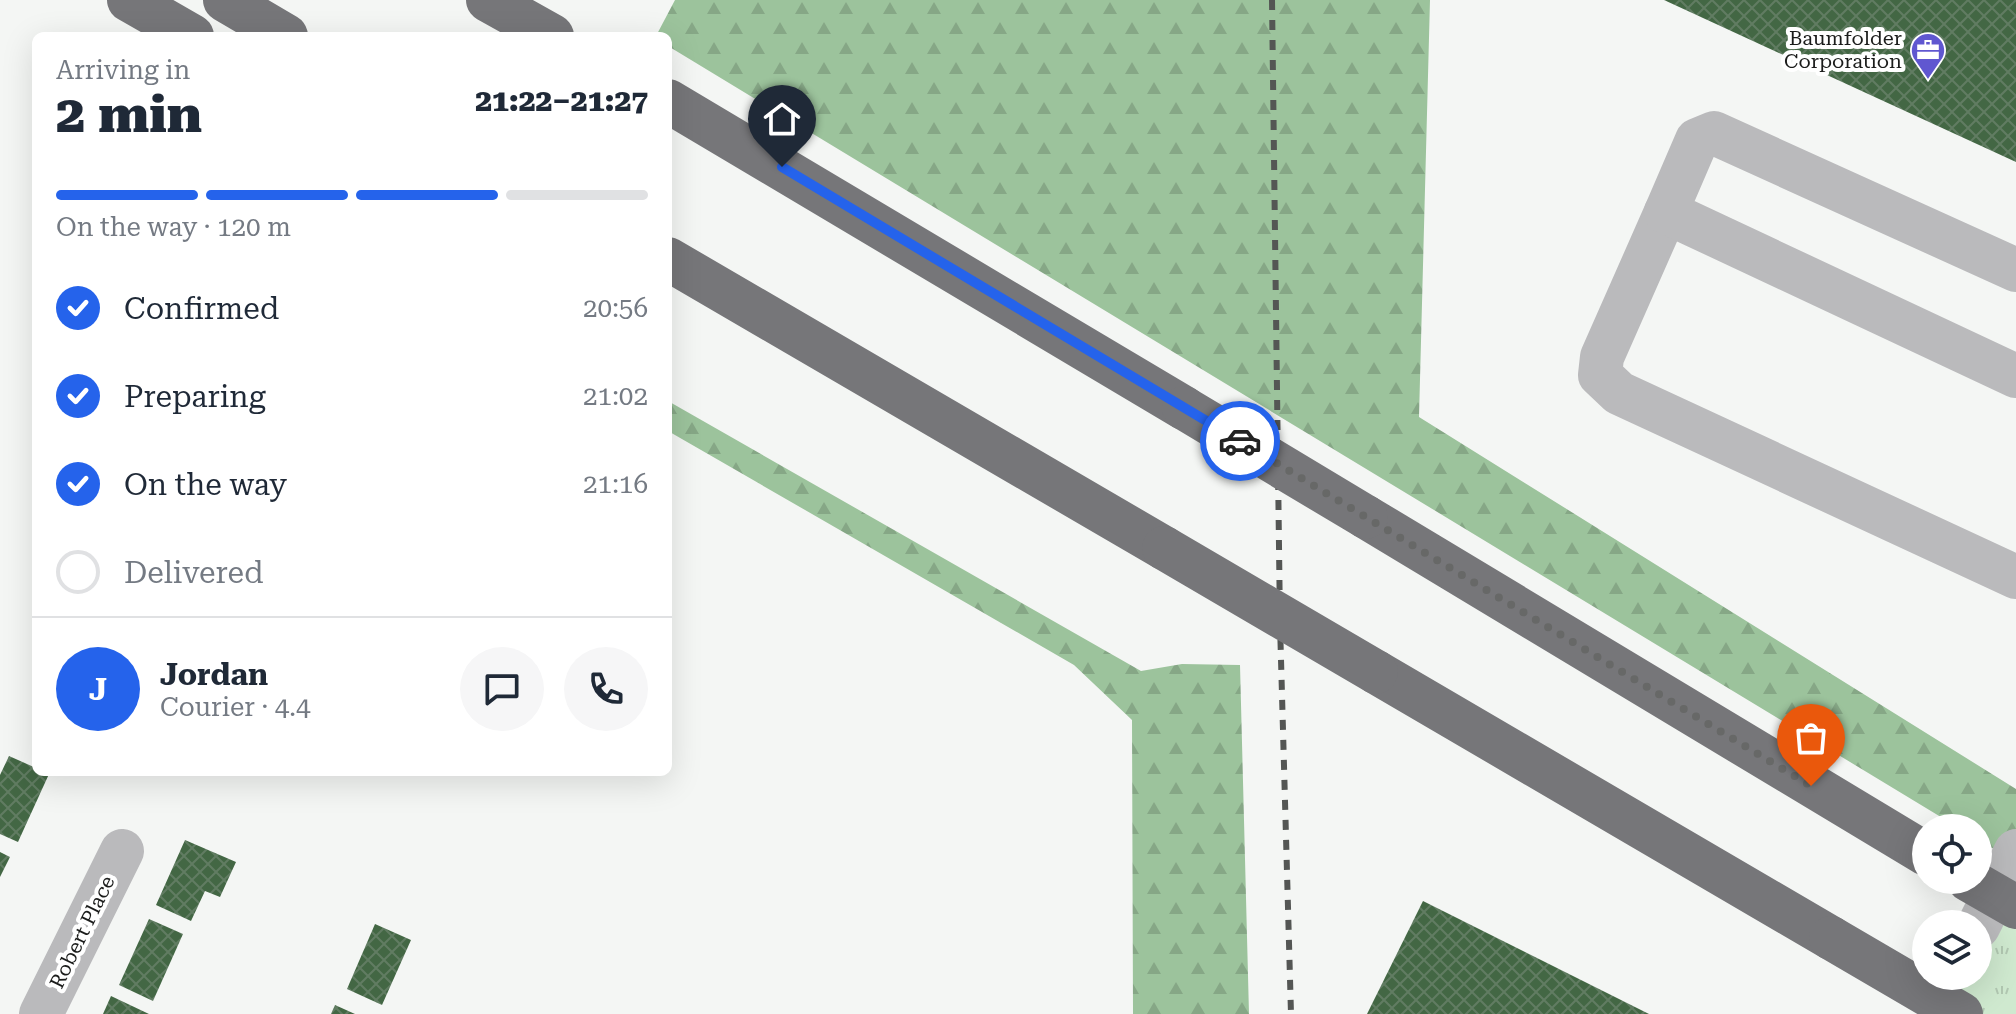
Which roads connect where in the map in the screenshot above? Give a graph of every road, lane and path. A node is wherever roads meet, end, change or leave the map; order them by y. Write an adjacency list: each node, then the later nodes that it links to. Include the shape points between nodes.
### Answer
1 (129, 0): 4 (highway)
2 (225, 0): 5 (highway)
3 (488, 0): 6 (highway)
4 (185, 32)
5 (279, 32)
6 (545, 32)
7 (672, 103): 13 (highway, bridge)
8 (1666, 212): 10 (street, via 1697,140 1714,133); 11 (street); 12 (street, via 1602,357 1600,375 1619,393)
9 (672, 261): 22 (highway, bridge)
10 (2016, 270)
11 (2016, 376)
12 (2016, 577)
13 (1908, 844)
14 (122, 851): 20 (street, Robert Place)
15 (2016, 851): 18 (street)
16 (1992, 893): 17 (highway, bridge)
17 (2016, 907)
18 (1986, 910)
19 (1947, 990): 21 (street)
20 (41, 1014)
21 (1935, 1014)
22 (1961, 1014)

